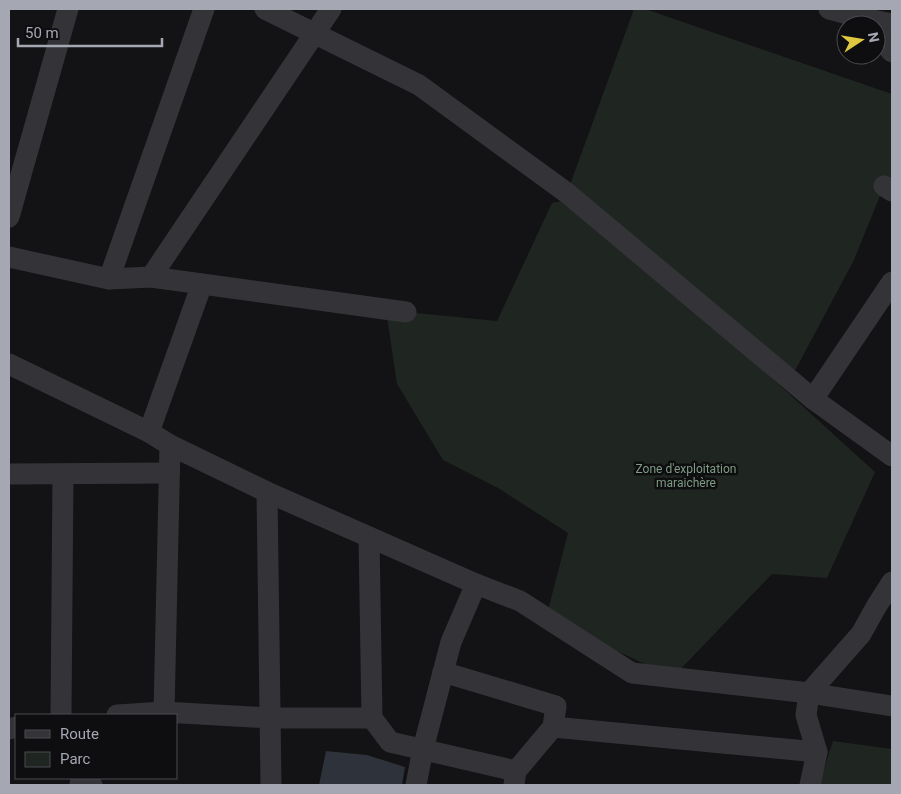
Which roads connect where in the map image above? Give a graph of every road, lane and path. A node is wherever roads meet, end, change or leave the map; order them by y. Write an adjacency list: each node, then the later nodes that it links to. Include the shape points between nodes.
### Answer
1 (68, 9): 8 (street)
2 (204, 9): 11 (street)
3 (265, 9): 7 (street)
4 (331, 9): 7 (street)
5 (829, 9): 6 (street)
6 (843, 15)
7 (315, 34): 10 (street); 16 (street, via 419,85 568,193)
8 (9, 217)
9 (9, 257): 11 (street)
10 (151, 277): 11 (street); 13 (street)
11 (109, 279)
12 (892, 282): 16 (street)
13 (202, 284): 14 (street); 17 (street)
14 (406, 312)
15 (9, 364): 17 (street)
16 (813, 399): 19 (street)
17 (149, 432): 18 (street)
18 (170, 445): 22 (street); 23 (street)
19 (892, 456)
20 (9, 474): 21 (street)
21 (63, 474): 22 (street); 31 (street)
22 (169, 474): 32 (street)
23 (267, 492): 24 (street); 34 (street)
24 (369, 537): 26 (street); 35 (street)
25 (892, 582): 27 (street)
26 (476, 584): 28 (street, via 451,642); 29 (street, via 520,601 632,673)
27 (884, 610): 29 (street)
28 (443, 672): 36 (street, via 556,706); 37 (street)
29 (810, 693): 30 (street); 38 (street, via 806,715)
30 (892, 706)
31 (61, 714)
32 (149, 714)
33 (178, 715): 34 (street)
34 (270, 718): 35 (street); 40 (street)
35 (372, 718): 37 (street, via 390,742)
36 (553, 727): 38 (street); 39 (street)
37 (423, 749): 39 (street); 41 (street)
38 (817, 752): 42 (street)
39 (515, 778)
40 (271, 785)
41 (416, 785)
42 (810, 785)

